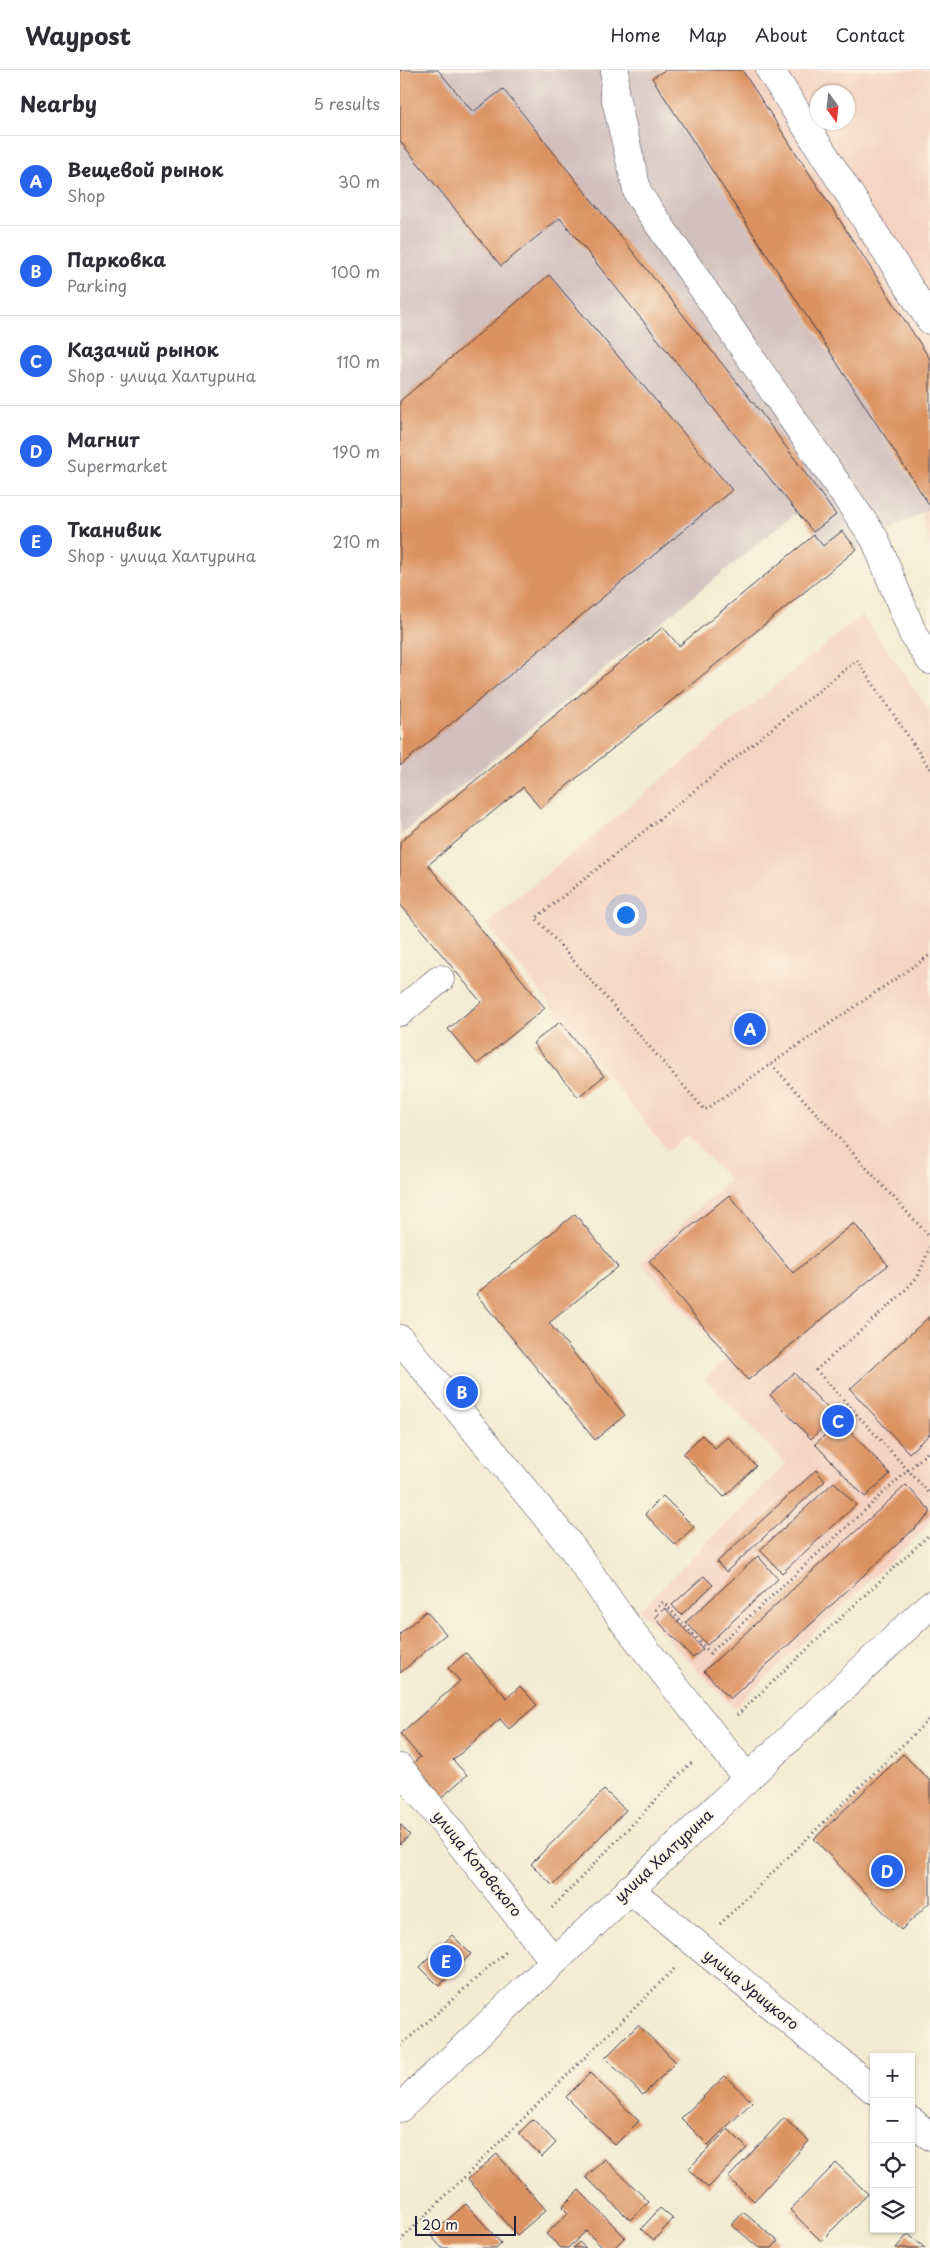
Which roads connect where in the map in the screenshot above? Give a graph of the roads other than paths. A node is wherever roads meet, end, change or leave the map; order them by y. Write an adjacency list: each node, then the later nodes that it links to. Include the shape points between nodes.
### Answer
1 (615, 70): 4 (street, via 614,92 638,194 875,539 913,634)
2 (770, 70): 3 (street)
3 (930, 320)
4 (930, 660)
5 (440, 979): 6 (street)
6 (400, 1012)
7 (400, 1339): 10 (street, via 572,1549 632,1632)
8 (930, 1605): 10 (street, улица Халтурина)
9 (400, 1768): 12 (street, улица Котовского)
10 (747, 1778): 11 (street, улица Халтурина)
11 (629, 1889): 12 (street, улица Халтурина); 13 (street, улица Урицкого)
12 (554, 1961): 14 (street, улица Халтурина)
13 (870, 2087)
14 (400, 2108)
15 (915, 2124): 16 (street)
16 (930, 2136)

